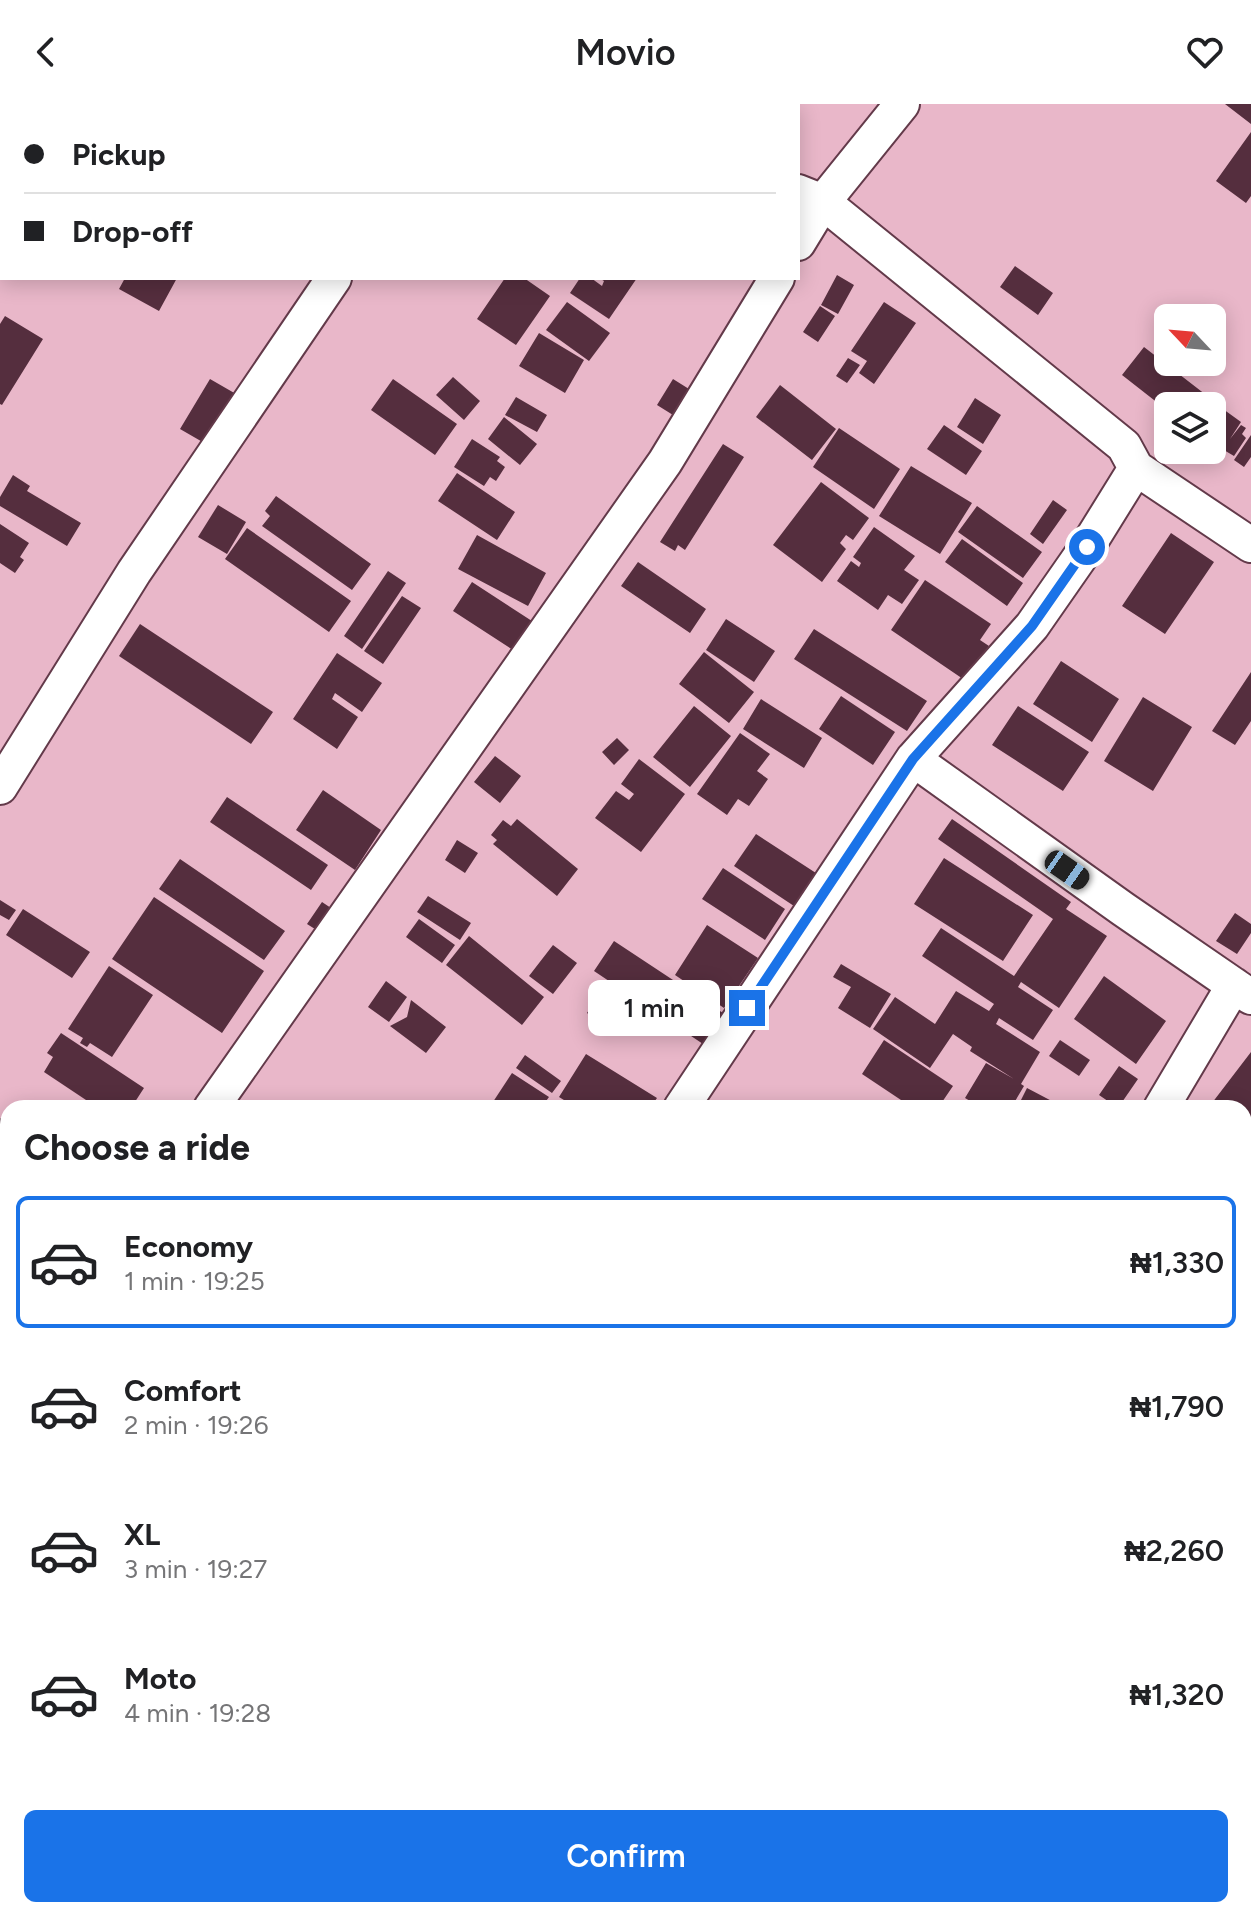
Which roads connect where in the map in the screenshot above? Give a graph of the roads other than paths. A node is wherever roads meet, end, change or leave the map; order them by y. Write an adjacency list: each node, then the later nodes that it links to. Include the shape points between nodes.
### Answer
1 (902, 104): 2 (street)
2 (810, 197): 3 (street); 6 (street, via 1124,446)
3 (800, 235)
4 (333, 280): 9 (street, via 134,572)
5 (776, 280): 11 (street, via 665,462)
6 (1136, 468): 7 (street); 8 (street, via 1032,626)
7 (1251, 545)
8 (913, 759): 10 (street); 12 (street)
9 (0, 787)
10 (1242, 991): 13 (street)
11 (217, 1100)
12 (686, 1100)
13 (1167, 1100)

